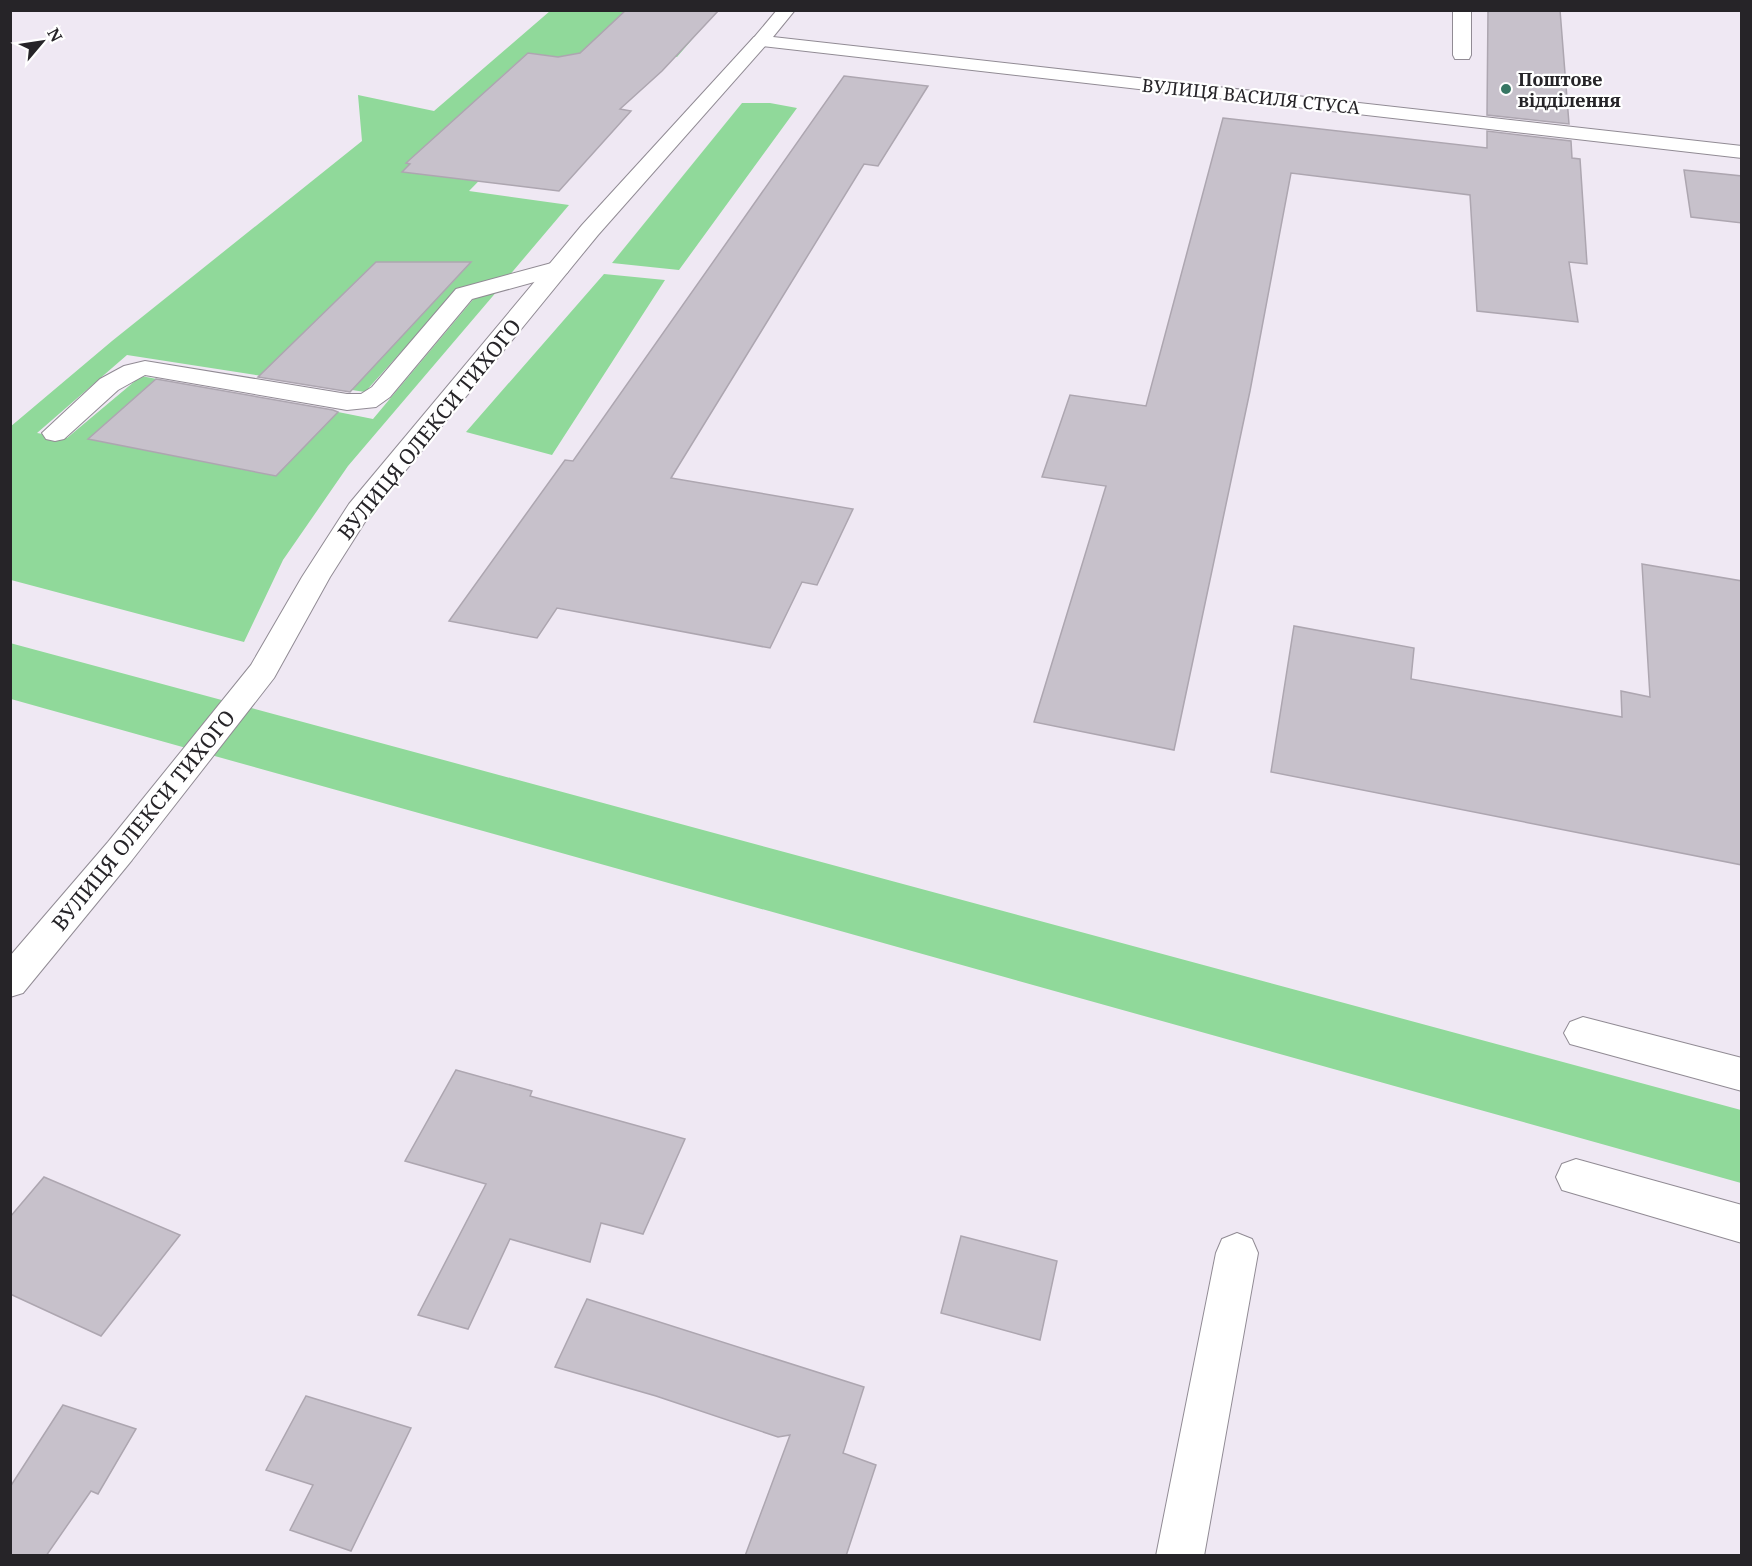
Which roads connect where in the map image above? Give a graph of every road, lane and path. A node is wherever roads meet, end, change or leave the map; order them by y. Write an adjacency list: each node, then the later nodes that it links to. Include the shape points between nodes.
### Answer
1 (788, 10): 3 (street, ВУЛИЦЯ ОЛЕКСИ ТИХОГО)
2 (1462, 10): 4 (street)
3 (760, 41): 5 (street, ВУЛИЦЯ ВАСИЛЯ СТУСА); 6 (street, ВУЛИЦЯ ОЛЕКСИ ТИХОГО)
4 (1462, 55)
5 (1742, 152)
6 (559, 268): 7 (street, via 464,294 381,392 367,402 347,402 145,368 125,373); 8 (street, ВУЛИЦЯ ОЛЕКСИ ТИХОГО, via 359,510 315,577 263,671)
7 (55, 433)
8 (10, 982)
9 (1583, 1033): 10 (street)
10 (1742, 1075)
11 (1576, 1177): 12 (street)
12 (1742, 1224)
13 (1237, 1252): 14 (street)
14 (1180, 1556)

